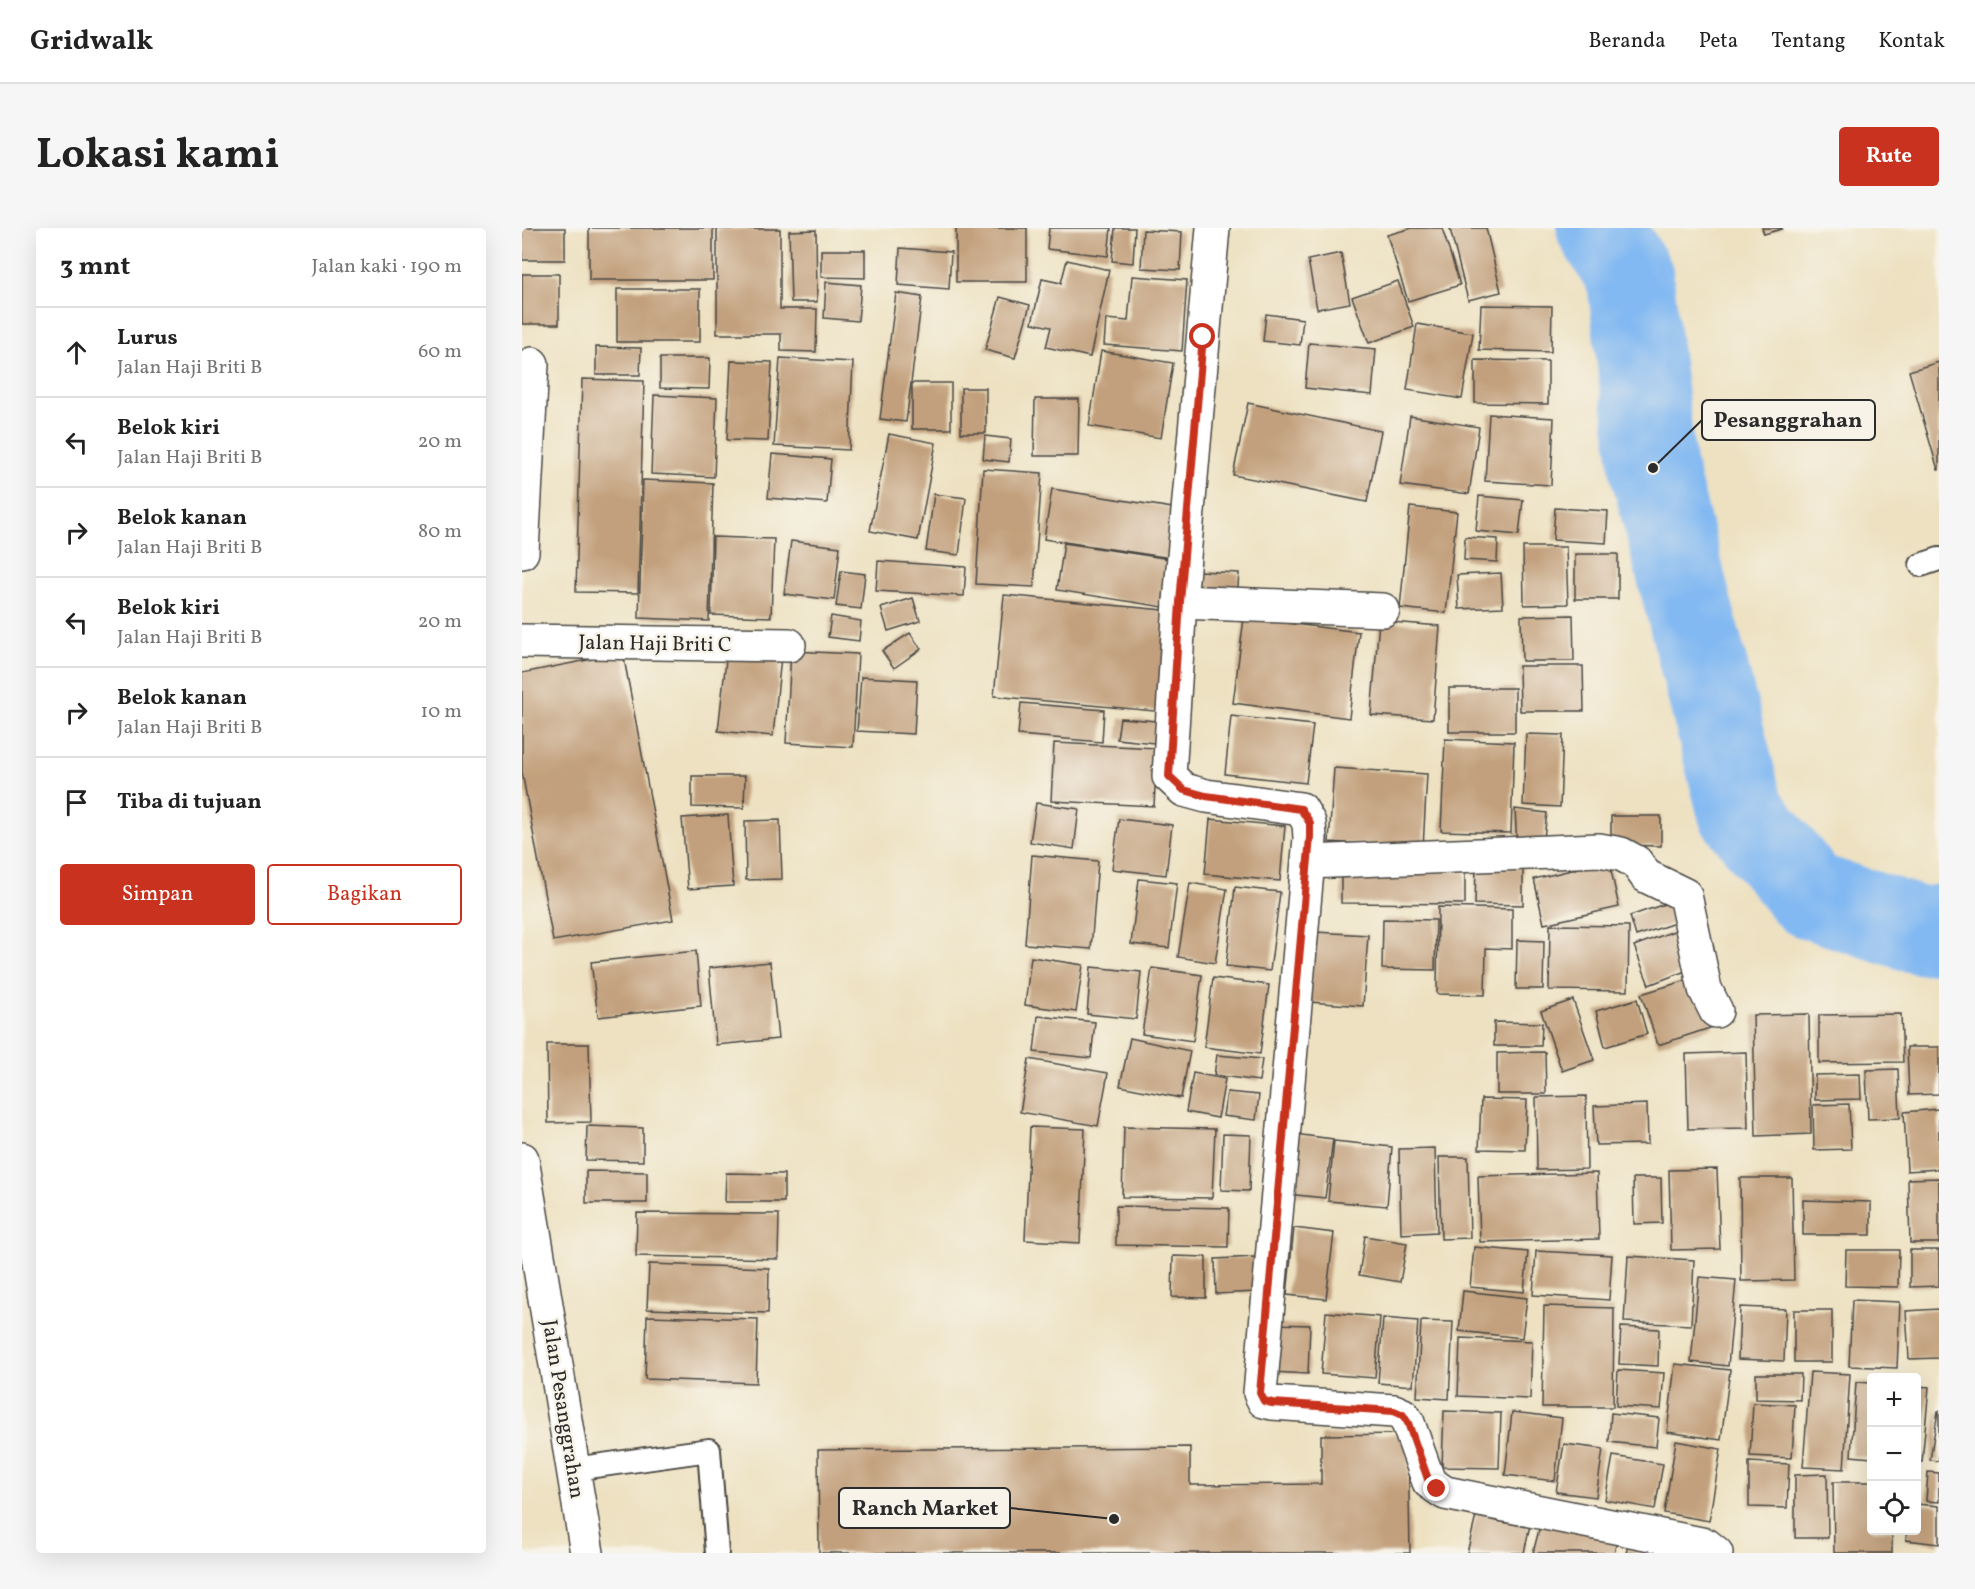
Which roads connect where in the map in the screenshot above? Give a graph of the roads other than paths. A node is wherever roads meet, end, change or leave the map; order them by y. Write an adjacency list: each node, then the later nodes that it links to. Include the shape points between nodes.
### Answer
1 (1213, 228): 4 (street)
2 (532, 364): 3 (street)
3 (522, 552)
4 (1180, 602): 5 (street); 8 (street, via 1169,776 1184,790 1206,796 1301,809 1310,823)
5 (1383, 610)
6 (522, 641): 7 (street, Jalan Haji Briti C)
7 (789, 645)
8 (1308, 862): 9 (street, via 1599,850 1621,854 1636,862 1647,876 1685,895 1705,989); 14 (street, via 1260,1393 1264,1401 1394,1411 1408,1423 1429,1482 1445,1493 1706,1545)
9 (1716, 1011)
10 (522, 1159): 11 (street, Jalan Pesanggrahan)
11 (574, 1469): 12 (street, Jalan Pesanggrahan); 13 (lane, via 709,1450)
12 (587, 1553)
13 (717, 1553)
14 (1716, 1553)

